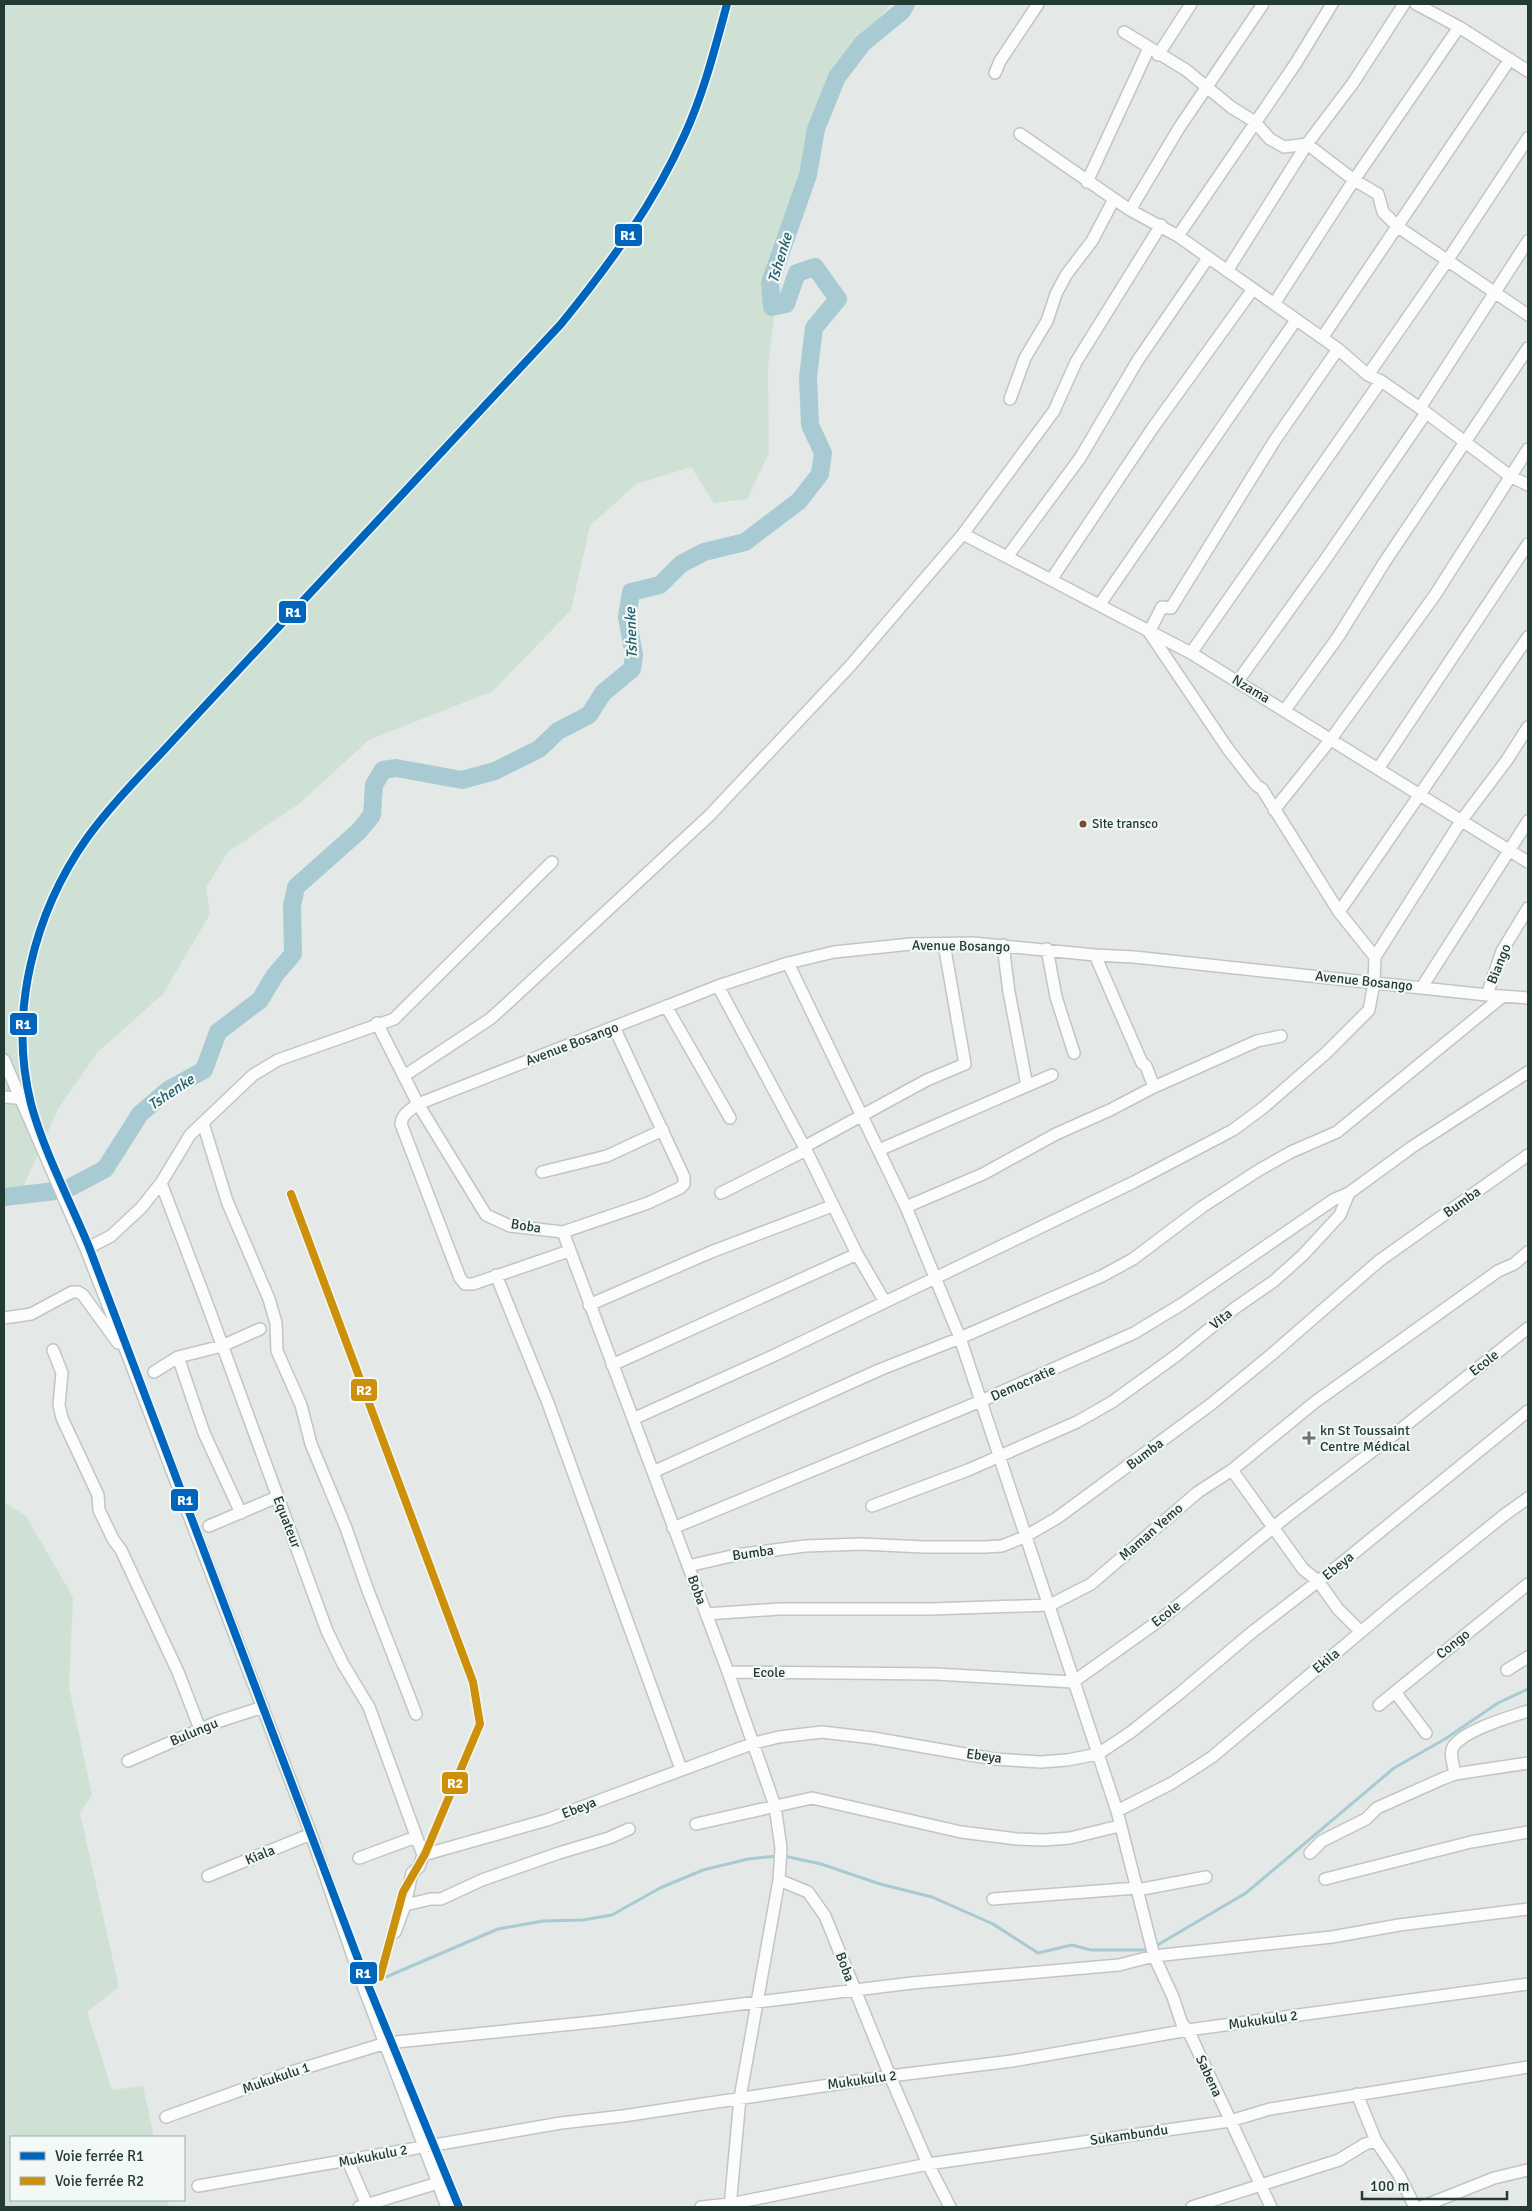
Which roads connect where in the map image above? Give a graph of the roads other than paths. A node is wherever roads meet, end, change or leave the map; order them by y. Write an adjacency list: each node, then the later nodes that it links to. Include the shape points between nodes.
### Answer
1 (1038, 4): 12 (street)
2 (1191, 4): 9 (street)
3 (1263, 4): 13 (street)
4 (1332, 4): 14 (street)
5 (1404, 4): 17 (street, via 1353,83)
6 (1416, 4): 7 (street)
7 (1459, 27): 10 (street); 18 (street)
8 (1124, 32): 9 (street)
9 (1153, 51): 13 (street); 19 (street)
10 (1510, 59): 11 (street); 23 (street)
11 (1528, 71)
12 (995, 73)
13 (1207, 87): 14 (street); 21 (street)
14 (1256, 122): 17 (street, via 1270,139 1284,147); 24 (street)
15 (1020, 134): 19 (street)
16 (1528, 138): 27 (street)
17 (1307, 144): 18 (street); 28 (street)
18 (1354, 180): 23 (street, via 1378,194 1382,212); 31 (street)
19 (1087, 182): 20 (street)
20 (1114, 199): 21 (street); 39 (street, via 1092,241 1059,288 1047,321 1025,358)
21 (1130, 210): 22 (street)
22 (1161, 225): 24 (street); 45 (street, via 1076,362 1054,410)
23 (1398, 227): 27 (street); 34 (street)
24 (1178, 236): 26 (street)
25 (1528, 241): 30 (street)
26 (1208, 258): 28 (street); 47 (street, via 1138,360 1080,458)
27 (1447, 261): 30 (street); 37 (street)
28 (1227, 271): 29 (street)
29 (1253, 289): 31 (street); 48 (street, via 1152,429)
30 (1494, 291): 32 (street); 40 (street)
31 (1274, 304): 33 (street)
32 (1528, 315)
33 (1296, 320): 34 (street); 49 (street)
34 (1322, 338): 36 (street)
35 (1528, 348): 41 (street)
36 (1338, 349): 37 (street); 50 (street, via 1275,440 1171,608 1162,607)
37 (1368, 375): 38 (street)
38 (1381, 381): 40 (street); 52 (street)
39 (1010, 400)
40 (1423, 410): 41 (street); 53 (street, via 1325,560)
41 (1466, 442): 43 (street); 54 (street, via 1338,637)
42 (1528, 449): 43 (street)
43 (1510, 476): 44 (street); 56 (street, via 1435,595)
44 (1528, 485)
45 (963, 534): 47 (street, Nzama); 87 (street, via 851,665 710,815 490,1019)
46 (1528, 544): 57 (street)
47 (1007, 557): 48 (street, Nzama)
48 (1051, 580): 49 (street, Nzama)
49 (1100, 604): 50 (street, Nzama)
50 (1149, 632): 52 (street, Nzama); 59 (street, via 1228,749 1262,789)
51 (1528, 637): 58 (street)
52 (1192, 653): 53 (street, Nzama)
53 (1238, 681): 54 (street, Nzama)
54 (1285, 710): 56 (street, Nzama)
55 (1528, 727): 60 (street)
56 (1331, 739): 57 (street, Nzama); 59 (street)
57 (1378, 769): 58 (street, Nzama)
58 (1420, 794): 60 (street, Nzama); 66 (street)
59 (1274, 810): 66 (street)
60 (1461, 821): 62 (street, Nzama); 71 (street)
61 (1528, 821): 62 (street)
62 (1508, 850): 64 (street, Nzama); 75 (street)
63 (552, 862): 80 (street, via 394,1019)
64 (1528, 862)
65 (1528, 908): 76 (street, Biango, via 1502,950)
66 (1339, 912): 71 (street)
67 (944, 944): 68 (street, Avenue Bosango); 72 (street, Avenue Bosango, via 834,952); 93 (street, via 965,1064 927,1080)
68 (1003, 945): 69 (street, Avenue Bosango); 88 (street)
69 (1047, 949): 70 (street, Avenue Bosango); 83 (street, via 1056,997)
70 (1094, 955): 73 (street, Avenue Bosango); 89 (street)
71 (1375, 958): 73 (street)
72 (788, 962): 74 (street, Avenue Bosango); 93 (street, Sabena)
73 (1374, 983): 75 (street, Avenue Bosango); 112 (street, via 1369,1010 1249,1120 1134,1182)
74 (718, 986): 79 (street, Avenue Bosango); 97 (street)
75 (1422, 987): 76 (street, Avenue Bosango)
76 (1486, 995): 77 (street, Avenue Bosango)
77 (1503, 996): 78 (street, Avenue Bosango); 118 (street, via 1337,1132 1259,1170 1202,1207 1133,1259 1102,1276)
78 (1528, 998)
79 (666, 1006): 81 (street, Avenue Bosango); 94 (street)
80 (377, 1024): 87 (street, Boba); 95 (street, via 278,1060 253,1075)
81 (614, 1027): 92 (street, Avenue Bosango); 96 (street)
82 (1281, 1036): 89 (street, via 1257,1041)
83 (1074, 1053)
84 (4, 1060): 90 (street)
85 (1528, 1072): 103 (street, Vita, via 1412,1147)
86 (1052, 1075): 88 (street)
87 (404, 1076): 92 (street, Boba)
88 (1027, 1086): 98 (street)
89 (1154, 1087): 105 (street, via 982,1174)
90 (19, 1095): 91 (street, via 16,1098); 107 (street)
91 (4, 1097)
92 (418, 1104): 106 (street, Boba, via 486,1215 510,1226); 111 (street, via 406,1112 401,1124 460,1278 465,1284 473,1284)
93 (862, 1115): 97 (street); 98 (street, Sabena)
94 (730, 1118)
95 (203, 1123): 101 (street, via 190,1135); 153 (street, via 227,1201 269,1299 276,1323 276,1351 301,1406 311,1444)
96 (663, 1130): 100 (street, via 607,1156); 106 (street, via 684,1177 684,1184 648,1203)
97 (805, 1148): 102 (street); 104 (street)
98 (879, 1150): 105 (street, Sabena)
99 (1528, 1155): 138 (street, Bumba, via 1379,1260 1210,1405 1057,1518)
100 (542, 1172)
101 (160, 1183): 107 (street, via 126,1223 111,1236); 119 (street, Equateur)
102 (721, 1193)
103 (1349, 1193): 125 (street, Democratie, via 1333,1200 1182,1304 1134,1332); 128 (street, Vita, via 1340,1214 1303,1255 1177,1355 1096,1412)
104 (832, 1206): 110 (street); 114 (street, via 711,1252)
105 (906, 1207): 112 (street, Sabena)
106 (563, 1232): 108 (street, Boba)
107 (86, 1249): 121 (street)
108 (569, 1251): 111 (street); 114 (street, Boba)
109 (1528, 1252): 129 (street, Maman Yemo, via 1316,1402)
110 (857, 1254): 113 (street); 123 (street)
111 (496, 1276): 160 (street, via 548,1403)
112 (936, 1278): 113 (street); 118 (street, Sabena)
113 (885, 1302): 127 (street)
114 (590, 1305): 123 (street, Boba)
115 (4, 1318): 121 (street, via 31,1314 72,1292 78,1292)
116 (1528, 1328): 136 (street, Ecole)
117 (260, 1329): 119 (street)
118 (960, 1338): 125 (street, Sabena); 130 (street, via 879,1370)
119 (222, 1346): 122 (street); 131 (street, Equateur)
120 (53, 1350): 154 (street, via 62,1373 59,1405 66,1427 98,1495 99,1510 178,1672)
121 (128, 1356): 151 (street)
122 (178, 1358): 124 (street); 134 (street, via 208,1442)
123 (612, 1364): 127 (street, Boba)
124 (154, 1372)
125 (981, 1401): 128 (street, Sabena); 137 (street, Democratie)
126 (1527, 1415): 140 (street, Ebeya)
127 (633, 1419): 130 (street, Boba)
128 (999, 1457): 133 (street, Vita, via 936,1484); 138 (street, Sabena)
129 (1232, 1470): 136 (street); 142 (street, Maman Yemo, via 1198,1492 1091,1584)
130 (653, 1472): 137 (street, Boba)
131 (277, 1497): 134 (street); 169 (street, Equateur, via 327,1631 369,1707)
132 (1528, 1498): 144 (street, Ekila)
133 (872, 1506)
134 (241, 1513): 135 (street)
135 (209, 1526)
136 (1273, 1527): 140 (street, via 1303,1569); 148 (street, Ecole, via 1160,1620)
137 (673, 1528): 139 (street, Boba)
138 (1024, 1537): 139 (street, Bumba, via 1002,1546 984,1547 805,1546 736,1555); 142 (street, Sabena)
139 (688, 1566): 143 (street, Boba)
140 (1318, 1581): 144 (street, via 1338,1609); 157 (street, Ebeya, via 1131,1732)
141 (1528, 1584): 149 (street, Congo)
142 (1050, 1605): 143 (street, Maman Yemo, via 779,1609); 148 (street, Sabena)
143 (706, 1614): 147 (street, Boba)
144 (1361, 1632): 163 (street, Ekila, via 1198,1766 1172,1784)
145 (1528, 1657): 146 (street)
146 (1507, 1670)
147 (728, 1672): 148 (street, Ecole, via 936,1674); 156 (street, Boba)
148 (1073, 1682): 157 (street, Sabena)
149 (1395, 1692): 150 (street, Congo); 155 (street)
150 (1379, 1704)
151 (262, 1708): 154 (street, Bulungu); 168 (street)
152 (1528, 1711): 161 (street, via 1491,1723 1463,1738 1453,1747 1451,1754)
153 (416, 1714)
154 (200, 1729): 158 (street, Bulungu)
155 (1426, 1733)
156 (754, 1743): 157 (street, Ebeya, via 822,1732 994,1759 1041,1762); 160 (street, Ebeya); 162 (street, Boba)
157 (1098, 1754): 163 (street, Sabena)
158 (128, 1761)
159 (1528, 1763): 161 (street)
160 (681, 1769): 171 (street, Ebeya, via 547,1820)
161 (1455, 1774): 170 (street, via 1377,1808 1366,1819 1322,1841)
162 (775, 1806): 164 (street); 165 (street, via 812,1798 961,1832 1018,1840 1070,1838); 176 (street, Boba, via 781,1848)
163 (1117, 1811): 165 (street, Sabena)
164 (696, 1824)
165 (1119, 1826): 177 (street, Sabena)
166 (629, 1829): 179 (street, via 482,1880 441,1899)
167 (1528, 1832): 175 (street, via 1471,1842)
168 (311, 1834): 173 (street, Kiala); 187 (street)
169 (416, 1837): 171 (street, Equateur); 172 (street)
170 (1310, 1853)
171 (424, 1855): 179 (street, via 412,1873)
172 (358, 1858)
173 (208, 1876)
174 (1206, 1877): 177 (street)
175 (1325, 1879)
176 (779, 1880): 184 (street, Boba, via 808,1892 816,1903 833,1934); 185 (street)
177 (1137, 1889): 178 (street); 182 (street, Sabena)
178 (993, 1899)
179 (405, 1904): 181 (street)
180 (1528, 1909): 182 (street, Mukukulu 1, via 1399,1924 1294,1942)
181 (395, 1932)
182 (1154, 1956): 184 (street, Mukukulu 1, via 1119,1965); 186 (street, Sabena, via 1182,2024)
183 (1528, 1984): 186 (street, Mukukulu 2)
184 (853, 1990): 185 (street, Mukukulu 1); 189 (street, Boba)
185 (757, 2003): 187 (street, Mukukulu 1); 191 (street)
186 (1188, 2030): 189 (street, Mukukulu 2, via 1012,2061); 193 (street, Sabena)
187 (386, 2043): 192 (street, Mukukulu 1, via 288,2073); 195 (street)
188 (1528, 2067): 190 (street, Sukambundu)
189 (890, 2076): 191 (street, Mukukulu 2); 197 (street, Boba)
190 (1357, 2094): 193 (street, Sukambundu, via 1270,2109); 194 (street)
191 (740, 2098): 195 (street, Mukukulu 2); 203 (street)
192 (166, 2117)
193 (1230, 2121): 197 (street, Sukambundu); 200 (street, Sabena)
194 (1376, 2141): 200 (street, via 1339,2160); 209 (street, via 1382,2146)
195 (423, 2146): 196 (street, Mukukulu 2); 199 (street)
196 (348, 2161): 201 (street, Mukukulu 2); 202 (street)
197 (928, 2164): 203 (street, Sukambundu); 206 (street, Boba)
198 (1528, 2170): 210 (street, via 1494,2178)
199 (438, 2183): 202 (street); 204 (street)
200 (1260, 2185): 207 (street); 208 (street, Sabena)
201 (198, 2186)
202 (363, 2206)
203 (730, 2206): 205 (street, Sukambundu)
204 (447, 2207)
205 (701, 2207)
206 (950, 2207)
207 (1192, 2207)
208 (1271, 2207)
209 (1415, 2207)
210 (1421, 2207)

